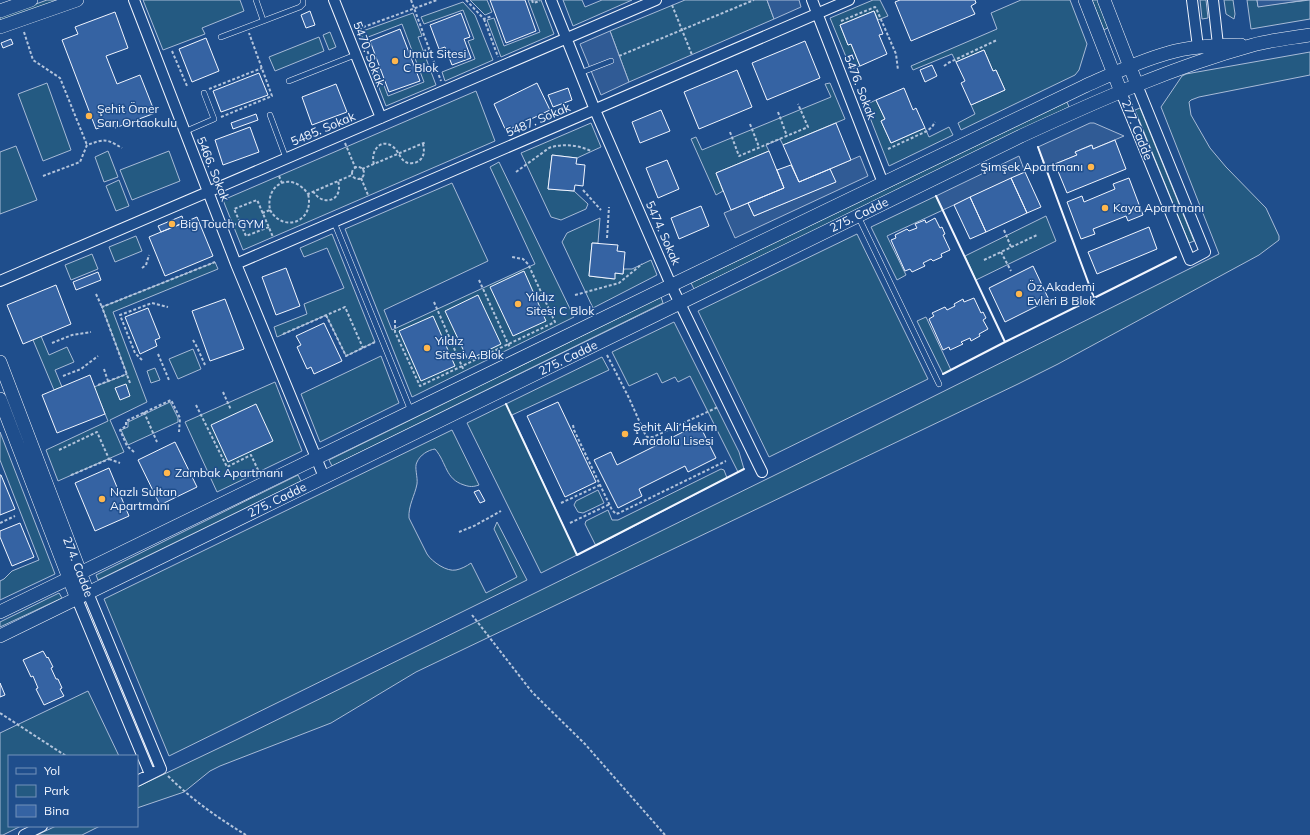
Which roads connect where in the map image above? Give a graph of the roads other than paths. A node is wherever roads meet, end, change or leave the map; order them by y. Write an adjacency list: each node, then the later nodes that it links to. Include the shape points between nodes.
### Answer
1 (32, 0): 15 (street)
2 (78, 0): 18 (street)
3 (134, 0): 37 (street, 5466. Sokak)
4 (256, 0): 17 (lane)
5 (303, 0): 17 (lane, via 300,6)
6 (334, 0): 25 (street, 5470. Sokak)
7 (551, 0): 21 (street, 5474. Sokak)
8 (656, 0): 21 (street, 5485. Sokak)
9 (812, 0): 16 (street, 5476. Sokak)
10 (849, 0): 16 (street, 5487. Sokak)
11 (1085, 0): 29 (street, 277. Cadde)
12 (1104, 0): 27 (street, 277. Cadde)
13 (1192, 0): 24 (street)
14 (1213, 0): 23 (street)
15 (0, 11)
16 (818, 14): 34 (street, 5487. Sokak); 39 (street, 5476. Sokak)
17 (263, 20): 20 (lane)
18 (0, 27)
19 (1310, 35): 22 (street)
20 (221, 37)
21 (566, 38): 28 (street, 5474. Sokak); 36 (street, 5485. Sokak)
22 (1254, 44): 23 (street, 275. Cadde); 31 (street, 275. Cadde)
23 (1218, 45): 24 (street, 275. Cadde)
24 (1198, 47): 27 (street, 275. Cadde, via 1169,52)
25 (355, 55): 30 (lane); 36 (street, 5470. Sokak)
26 (611, 61): 28 (lane)
27 (1130, 66): 29 (street, 275. Cadde); 31 (street, 277. Cadde)
28 (580, 73): 34 (street, 5474. Sokak)
29 (1114, 73): 32 (street, 277. Cadde); 39 (street, 275. Cadde)
30 (289, 81)
31 (1137, 85): 32 (street, 275. Cadde); 32 (street, 277. Cadde, via 1205,252 1190,260)
32 (1121, 92): 41 (street, 275. Cadde, via 1021,136)
33 (204, 93): 37 (lane, via 214,119)
34 (595, 110): 42 (street, 5487. Sokak); 45 (street, 5474. Sokak)
35 (270, 115): 38 (lane)
36 (381, 118): 38 (street, 5485. Sokak)
37 (184, 132): 40 (street, 5466. Sokak)
38 (286, 158): 40 (street, 5485. Sokak)
39 (883, 183): 45 (street, 275. Cadde)
40 (208, 192): 43 (street, 5466. Sokak); 44 (street, 5485. Sokak)
41 (858, 216): 46 (street, 275. Cadde); 48 (lane)
42 (334, 222): 43 (street, 5487. Sokak); 50 (lane)
43 (236, 264): 51 (street, 5466. Sokak)
44 (0, 281)
45 (671, 285): 46 (street, 5474. Sokak); 50 (street, 275. Cadde)
46 (680, 303): 52 (street, 5474. Sokak); 53 (street, 275. Cadde)
47 (0, 362): 54 (street, 274. Cadde)
48 (939, 384)
49 (0, 399): 54 (street, 274. Cadde)
50 (412, 412): 51 (street, 275. Cadde)
51 (316, 458): 53 (street, 5466. Sokak); 54 (street, 275. Cadde)
52 (762, 472)
53 (324, 477): 55 (street, 275. Cadde)
54 (74, 577): 55 (street, 274. Cadde); 56 (street, 275. Cadde)
55 (82, 596): 57 (street, 275. Cadde); 58 (street, 274. Cadde); 58 (street, 274. Cadde, via 161,769)
56 (0, 612)
57 (0, 636)
58 (150, 774): 59 (street)
59 (138, 780)
60 (40, 827): 61 (street)
61 (24, 835)

